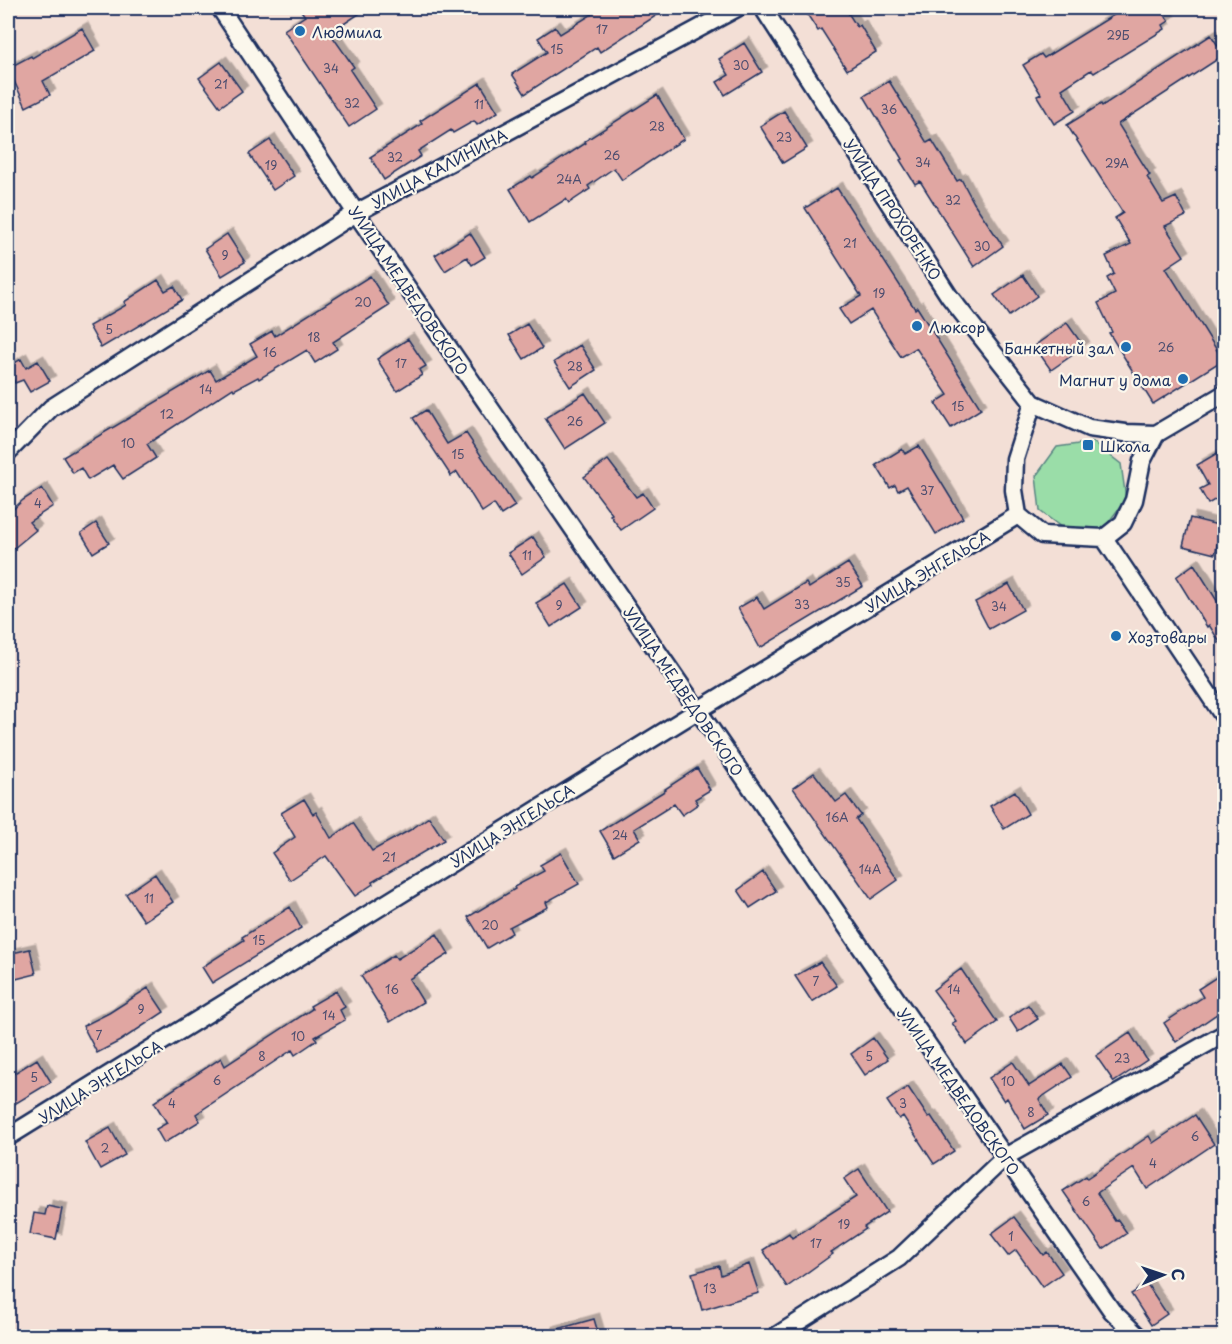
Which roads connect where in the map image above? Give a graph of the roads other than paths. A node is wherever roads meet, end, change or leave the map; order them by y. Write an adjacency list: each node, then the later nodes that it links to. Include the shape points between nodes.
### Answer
1 (220, 8): 4 (street, УЛИЦА МЕДВЕДОВСКОГО)
2 (737, 8): 4 (street, УЛИЦА КАЛИНИНА)
3 (763, 8): 6 (street, УЛИЦА ПРОХОРЕНКО, via 949,296)
4 (356, 213): 8 (street, УЛИЦА КАЛИНИНА, via 51,408); 11 (street, УЛИЦА МЕДВЕДОВСКОГО)
5 (1224, 394): 7 (street)
6 (1033, 402): 7 (street, УЛИЦА ПРОХОРЕНКО, via 1089,428); 9 (street, via 1015,459)
7 (1156, 434): 10 (street, via 1142,461 1134,500 1123,523)
8 (8, 453)
9 (1018, 515): 10 (street, via 1042,535); 11 (street, УЛИЦА ЭНГЕЛЬСА)
10 (1104, 538): 12 (street)
11 (697, 711): 14 (street, УЛИЦА ЭНГЕЛЬСА); 15 (street, УЛИЦА МЕДВЕДОВСКОГО)
12 (1224, 717)
13 (1224, 1034): 15 (street)
14 (8, 1137)
15 (1005, 1157): 16 (street, via 899,1258); 17 (street, УЛИЦА МЕДВЕДОВСКОГО, via 1112,1311)
16 (777, 1336)
17 (1138, 1336)

